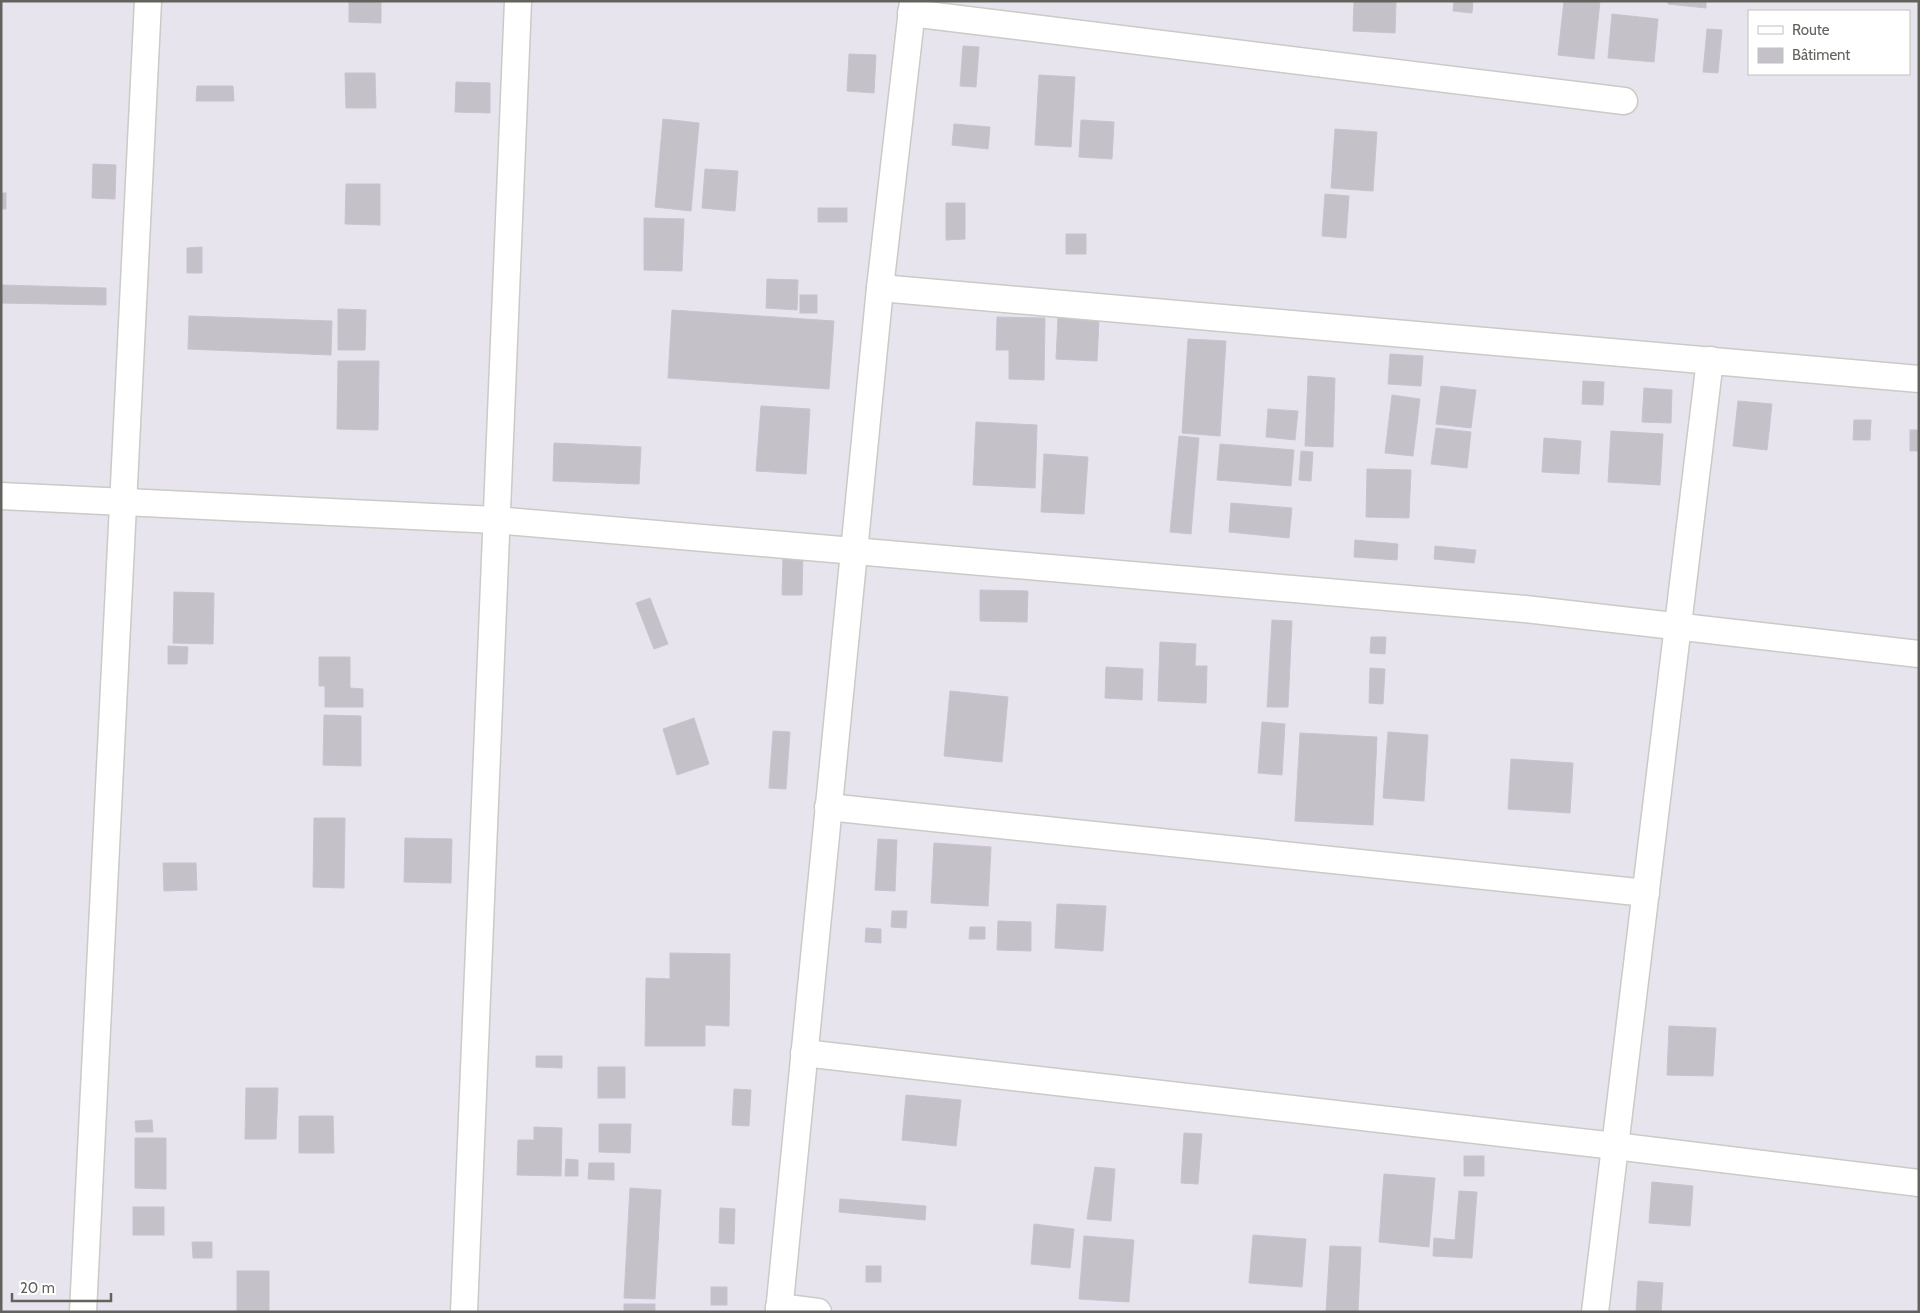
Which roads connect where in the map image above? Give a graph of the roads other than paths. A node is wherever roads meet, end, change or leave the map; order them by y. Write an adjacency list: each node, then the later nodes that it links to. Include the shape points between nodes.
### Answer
1 (148, 1): 9 (street)
2 (518, 1): 10 (street)
3 (912, 7): 4 (street); 5 (street)
4 (1624, 101)
5 (880, 288): 6 (street); 11 (street)
6 (1710, 360): 7 (street); 12 (street)
7 (1919, 379)
8 (1, 496): 9 (street)
9 (123, 502): 10 (street); 20 (street)
10 (495, 520): 11 (street); 21 (street)
11 (855, 551): 12 (street, via 1525,609); 14 (street)
12 (1678, 626): 13 (street); 15 (street)
13 (1919, 654)
14 (828, 808): 15 (street); 16 (street)
15 (1646, 893): 17 (street)
16 (804, 1053): 17 (street); 19 (street)
17 (1615, 1146): 18 (street); 23 (street)
18 (1919, 1183)
19 (779, 1310): 22 (street)
20 (83, 1312)
21 (464, 1312)
22 (818, 1312)
23 (1595, 1312)

